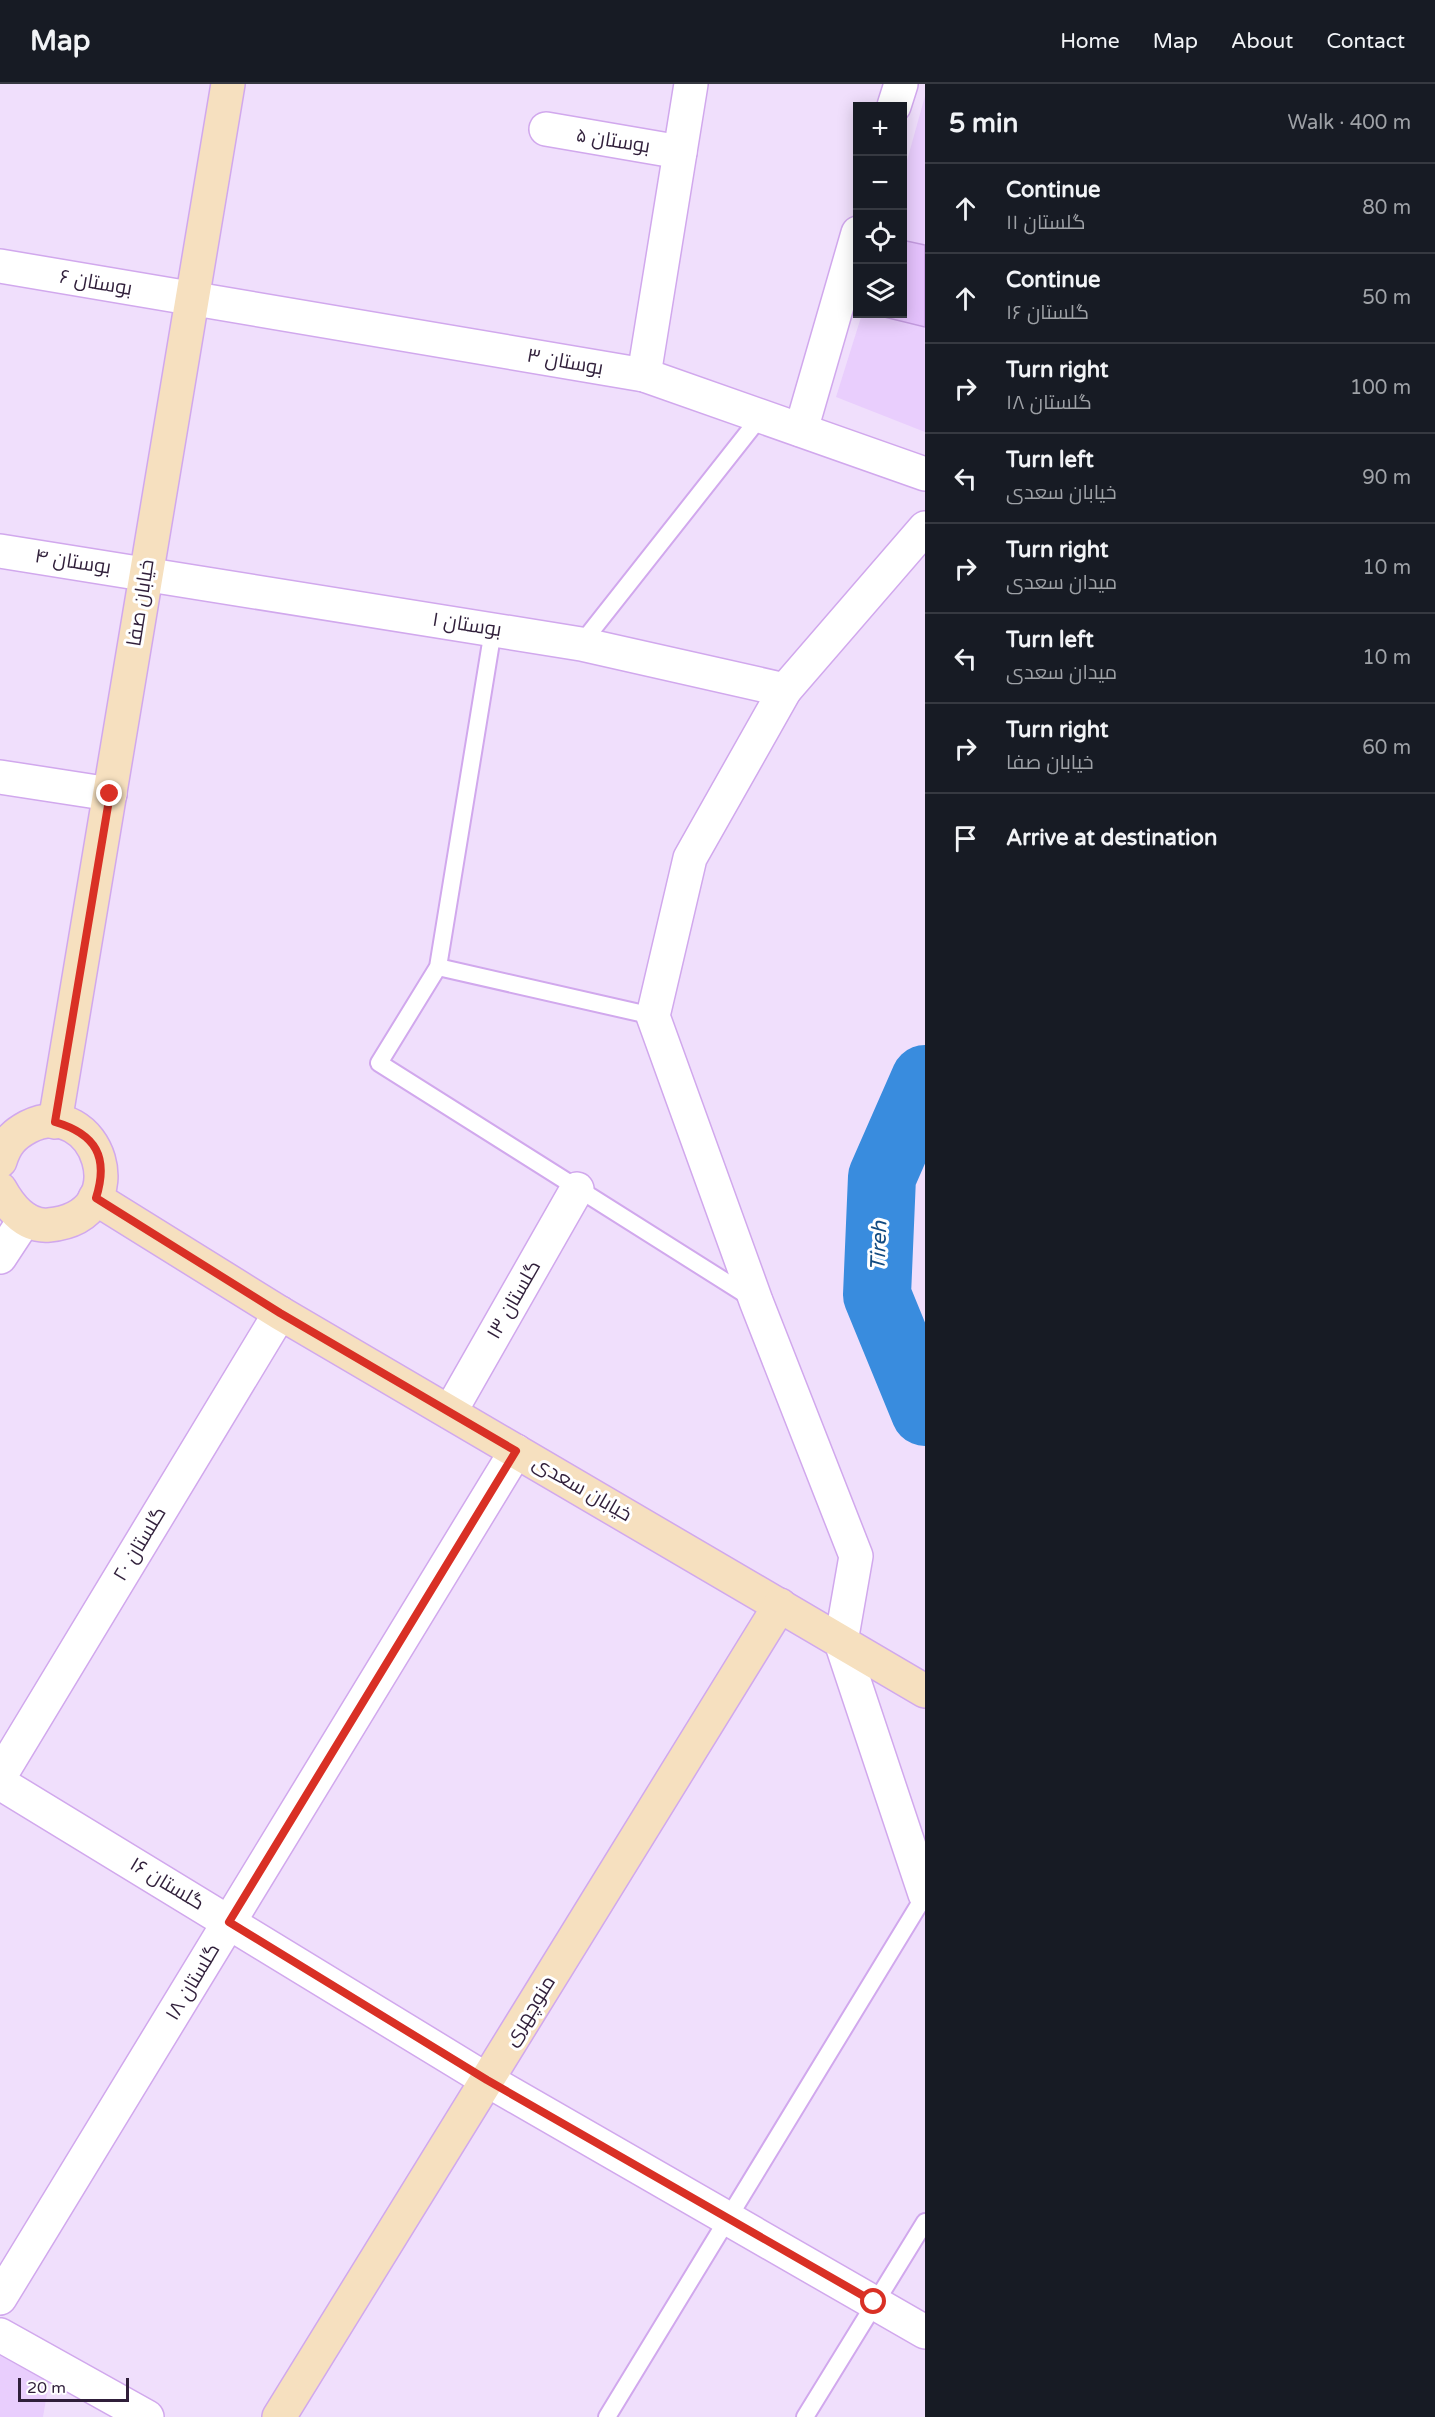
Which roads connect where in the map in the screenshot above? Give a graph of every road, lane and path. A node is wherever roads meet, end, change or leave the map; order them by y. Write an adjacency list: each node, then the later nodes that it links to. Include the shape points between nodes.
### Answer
1 (228, 84): 9 (street, خیابان صفا)
2 (691, 84): 6 (street)
3 (901, 84): 4 (street)
4 (895, 102)
5 (546, 129): 6 (street, بوستان ۵)
6 (680, 152): 10 (street)
7 (853, 250): 12 (street)
8 (0, 266): 9 (street, بوستان ۶)
9 (192, 299): 10 (street, بوستان ۳); 16 (street, خیابان صفا)
10 (644, 375): 11 (street, بوستان ۳)
11 (761, 416): 12 (street, بوستان ۳); 18 (lane)
12 (801, 430): 13 (street, بوستان ۳)
13 (925, 474)
14 (925, 528): 19 (street)
15 (0, 551): 16 (street, بوستان ۴)
16 (146, 573): 17 (street, بوستان ۱); 21 (street, خیابان صفا)
17 (493, 630): 18 (street, بوستان ۱); 22 (lane)
18 (581, 644): 19 (street, بوستان ۱)
19 (785, 690): 23 (street, via 690,858)
20 (0, 777): 21 (street)
21 (110, 794): 24 (street, خیابان صفا)
22 (438, 967): 23 (lane); 27 (lane, via 379,1063)
23 (653, 1016): 31 (street)
24 (55, 1122): 25 (street, via 35,1124 16,1133); 28 (street, via 74,1127 90,1140 100,1158 102,1179)
25 (1, 1152)
26 (0, 1189): 29 (street, via 9,1206)
27 (577, 1189): 31 (lane); 33 (street, گلستان ۱۳)
28 (96, 1198): 29 (street, via 83,1213 65,1223 45,1225); 32 (street, خیابان سعدی)
29 (25, 1219): 30 (street)
30 (0, 1257)
31 (756, 1301): 36 (street, via 856,1556)
32 (280, 1313): 33 (street, خیابان سعدی); 38 (street, گلستان ۲۰)
33 (450, 1412): 34 (street, خیابان سعدی)
34 (516, 1451): 35 (street, خیابان سعدی); 41 (street, گلستان ۱۸)
35 (780, 1605): 36 (street, خیابان سعدی); 42 (street, منوچهری)
36 (841, 1642): 37 (street, خیابان سعدی); 40 (street)
37 (921, 1689)
38 (0, 1776)
39 (0, 1783): 41 (street, گلستان ۱۶)
40 (925, 1895): 43 (lane)
41 (229, 1922): 42 (street, گلستان ۱۶); 45 (street, گلستان ۱۸)
42 (487, 2080): 43 (street, گلستان ۱۶); 50 (street, منوچهری)
43 (728, 2218): 46 (street, گلستان ۱۶); 51 (lane)
44 (925, 2222): 46 (lane)
45 (0, 2298)
46 (874, 2302): 47 (street, گلستان ۱۶); 52 (lane)
47 (925, 2332)
48 (0, 2335): 49 (street)
49 (147, 2417)
50 (279, 2417)
51 (607, 2417)
52 (805, 2417)

